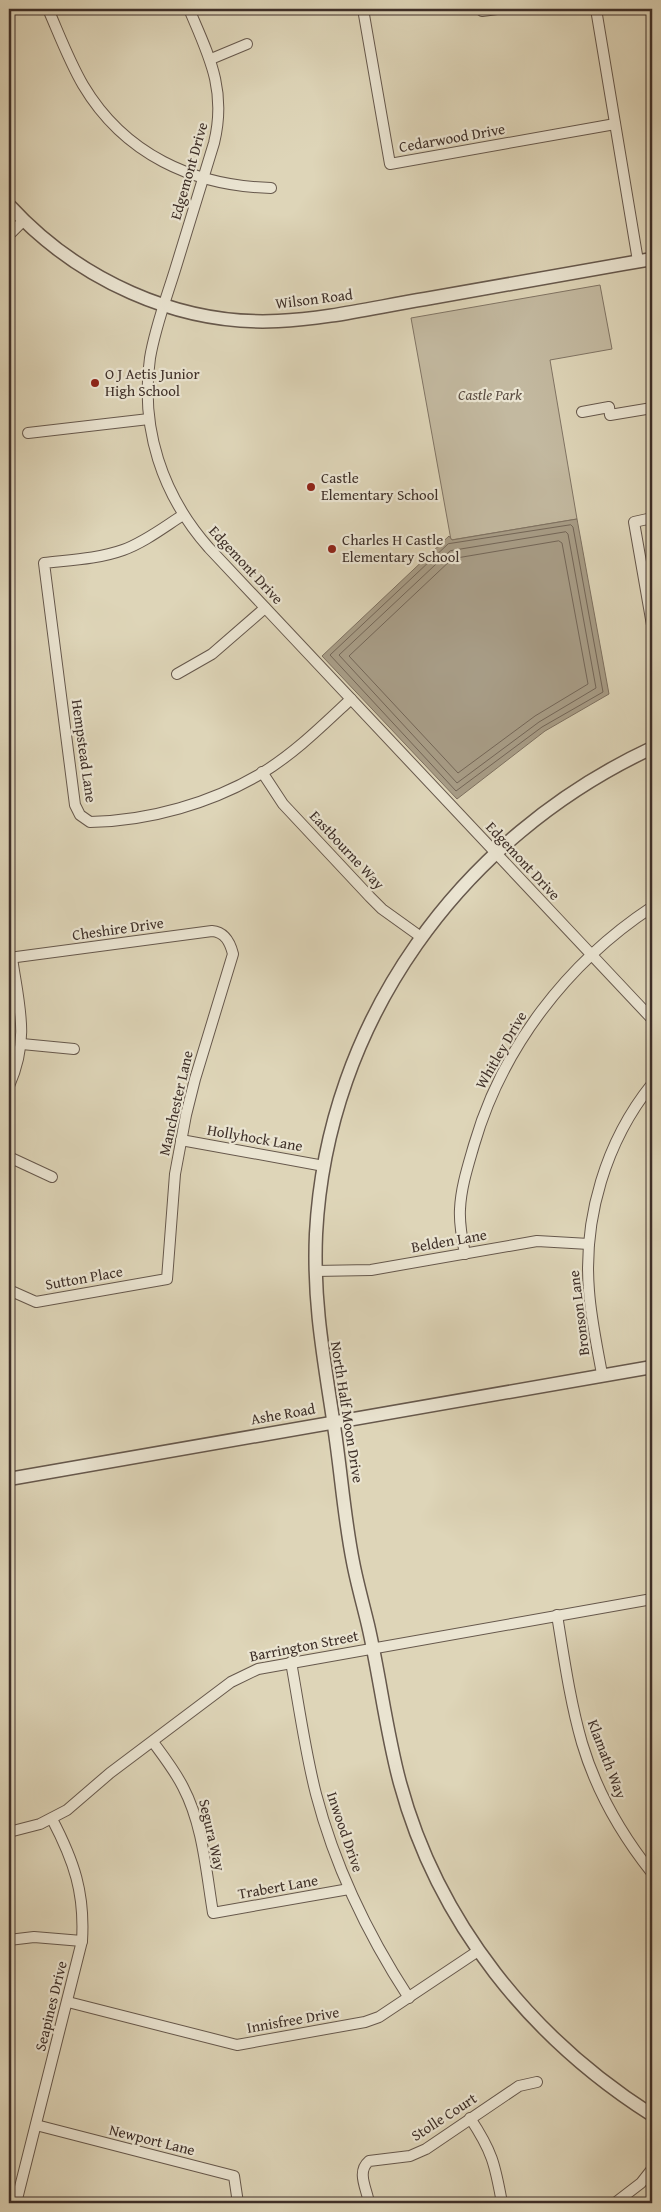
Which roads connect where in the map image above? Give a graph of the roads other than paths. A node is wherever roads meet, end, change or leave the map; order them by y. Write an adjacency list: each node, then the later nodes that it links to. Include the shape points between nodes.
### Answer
1 (48, 9): 10 (street, via 83,86 110,121 159,160)
2 (189, 9): 8 (street, Edgemont Drive)
3 (364, 9): 9 (street, Cedarwood Drive, via 390,164)
4 (482, 9): 5 (street)
5 (497, 9)
6 (596, 9): 9 (street)
7 (246, 44): 8 (street)
8 (211, 59): 10 (street, Edgemont Drive, via 218,84 220,110)
9 (616, 124): 16 (street)
10 (203, 179): 11 (street, via 245,188); 17 (street, Edgemont Drive)
11 (271, 188)
12 (9, 205): 13 (street, Wilson Road)
13 (23, 221): 14 (street); 17 (street, Wilson Road, via 92,274)
14 (9, 235)
15 (652, 259): 16 (street, Wilson Road)
16 (638, 261): 17 (street, Wilson Road, via 335,315 279,321 223,319)
17 (164, 305): 20 (street, Edgemont Drive, via 150,357)
18 (652, 408): 19 (street, via 610,416 609,407)
19 (582, 412)
20 (149, 419): 21 (street); 22 (street, Edgemont Drive, via 158,462)
21 (28, 433)
22 (183, 515): 24 (street, Edgemont Drive); 29 (street, Hempstead Lane, via 123,550 44,563 77,810 90,822 154,814 204,800)
23 (652, 518): 25 (street, via 634,522)
24 (265, 608): 26 (street, via 212,654); 27 (street, Edgemont Drive)
25 (652, 624)
26 (177, 674)
27 (351, 699): 29 (street, Hempstead Lane, via 303,742); 30 (street, Edgemont Drive)
28 (652, 748): 30 (street, North Half Moon Drive, via 578,788)
29 (262, 772): 32 (street, Eastbourne Way, via 283,804 370,897)
30 (495, 853): 32 (street, North Half Moon Drive, via 465,883); 34 (street, Edgemont Drive)
31 (652, 907): 34 (street, Whitley Drive)
32 (421, 937): 43 (street, North Half Moon Drive, via 394,980 358,1051 344,1089)
33 (228, 940): 35 (street, Cheshire Drive, via 212,931); 41 (street, Manchester Lane, via 232,962 195,1078)
34 (591, 955): 36 (street, Edgemont Drive); 46 (street, Whitley Drive, via 531,1025 488,1104 462,1190 460,1224)
35 (11, 958): 37 (street)
36 (652, 1019)
37 (22, 1044): 38 (street); 40 (street)
38 (74, 1049)
39 (652, 1084): 45 (street, Bronson Lane, via 632,1112 609,1158 594,1208)
40 (9, 1086)
41 (181, 1140): 43 (street, Hollyhock Lane); 48 (street, Manchester Lane, via 171,1211)
42 (9, 1157): 44 (street)
43 (324, 1166): 47 (street, North Half Moon Drive)
44 (52, 1177)
45 (589, 1244): 46 (street, Belden Lane, via 538,1241); 51 (street, Bronson Lane, via 588,1290)
46 (465, 1254): 47 (street, Belden Lane, via 371,1270)
47 (315, 1271): 52 (street, North Half Moon Drive, via 317,1319)
48 (167, 1279): 49 (street, Sutton Place, via 36,1302)
49 (9, 1290)
50 (652, 1367): 51 (street, Ashe Road)
51 (602, 1374): 52 (street, Ashe Road)
52 (333, 1421): 53 (street, Ashe Road); 56 (street, North Half Moon Drive, via 353,1561)
53 (9, 1479)
54 (652, 1598): 55 (street, Barrington Street)
55 (557, 1615): 56 (street, Barrington Street); 61 (street, Klamath Way, via 574,1712 594,1775 621,1829)
56 (373, 1648): 57 (street, Barrington Street); 66 (street, North Half Moon Drive, via 390,1744 408,1810 434,1874)
57 (291, 1662): 58 (street, Barrington Street, via 258,1669 231,1682); 62 (street, Inwood Drive, via 316,1793)
58 (153, 1742): 59 (street, Barrington Street); 63 (street, Segura Way, via 173,1768 191,1805)
59 (52, 1819): 60 (street, Barrington Street); 65 (street, Seapines Drive, via 69,1852 80,1886)
60 (9, 1832)
61 (652, 1873)
62 (349, 1889): 63 (street, Trabert Lane); 67 (street, Inwood Drive, via 379,1950)
63 (213, 1913)
64 (9, 1940): 65 (street, via 34,1937)
65 (82, 1941): 68 (street, Seapines Drive)
66 (478, 1951): 67 (street, Innisfree Drive); 70 (street, North Half Moon Drive, via 518,2002 564,2049 617,2092)
67 (409, 1998): 68 (street, Innisfree Drive, via 365,2022 236,2045)
68 (68, 2002): 72 (street, Seapines Drive)
69 (537, 2082): 71 (street, Stolle Court, via 519,2086)
70 (652, 2115)
71 (470, 2118): 78 (street, Stolle Court, via 426,2150 410,2156 368,2161 362,2173); 79 (street, via 492,2155)
72 (36, 2125): 75 (street, Seapines Drive); 77 (street, Newport Lane, via 234,2176)
73 (652, 2169): 80 (street, via 629,2194)
74 (9, 2187): 75 (street)
75 (20, 2190): 76 (street, Seapines Drive)
76 (16, 2203)
77 (238, 2203)
78 (369, 2203)
79 (502, 2203)
80 (615, 2203)

